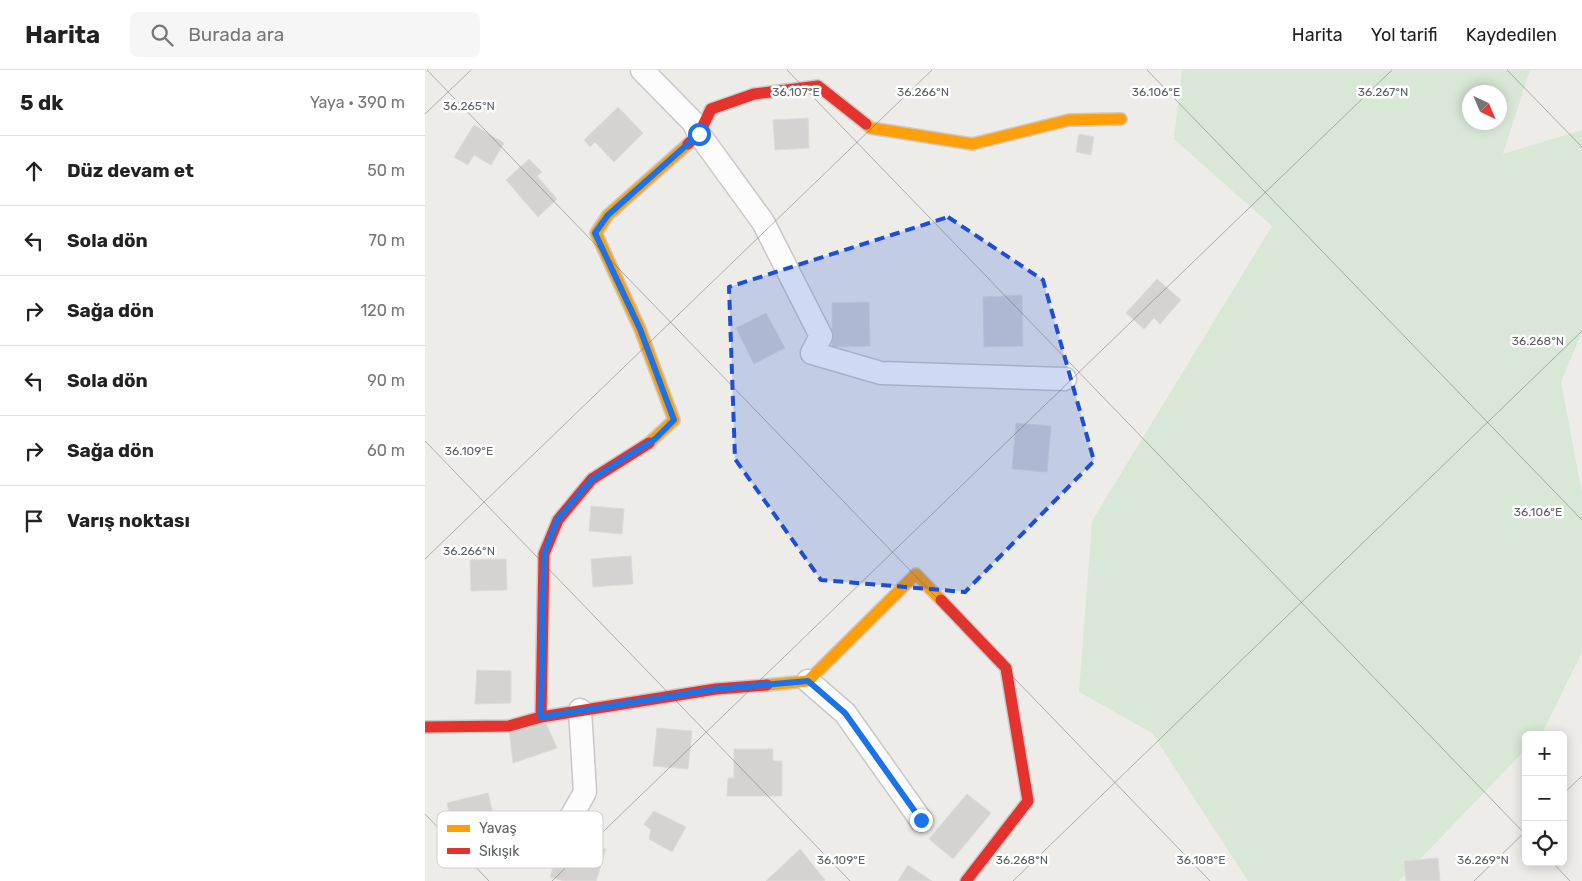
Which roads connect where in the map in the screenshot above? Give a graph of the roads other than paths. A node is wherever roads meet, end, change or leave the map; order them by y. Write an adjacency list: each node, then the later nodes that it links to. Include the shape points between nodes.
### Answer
1 (642, 70): 3 (street, via 693,122)
2 (1121, 119): 3 (street, via 1069,120 972,144 871,128 818,86 754,94 711,109)
3 (699, 134): 4 (street, via 763,222 821,336 812,353 881,372); 7 (street, via 608,215 595,233 640,329 674,420 655,439 592,479 557,520 544,554)
4 (1065, 379)
5 (808, 681): 6 (street, via 716,689); 10 (street, via 845,713); 11 (street, via 916,574 1006,668 1028,801)
6 (580, 710): 7 (street); 9 (street, via 585,792)
7 (541, 717): 8 (street, via 509,726)
8 (425, 727)
9 (574, 811)
10 (921, 820)
11 (966, 881)

